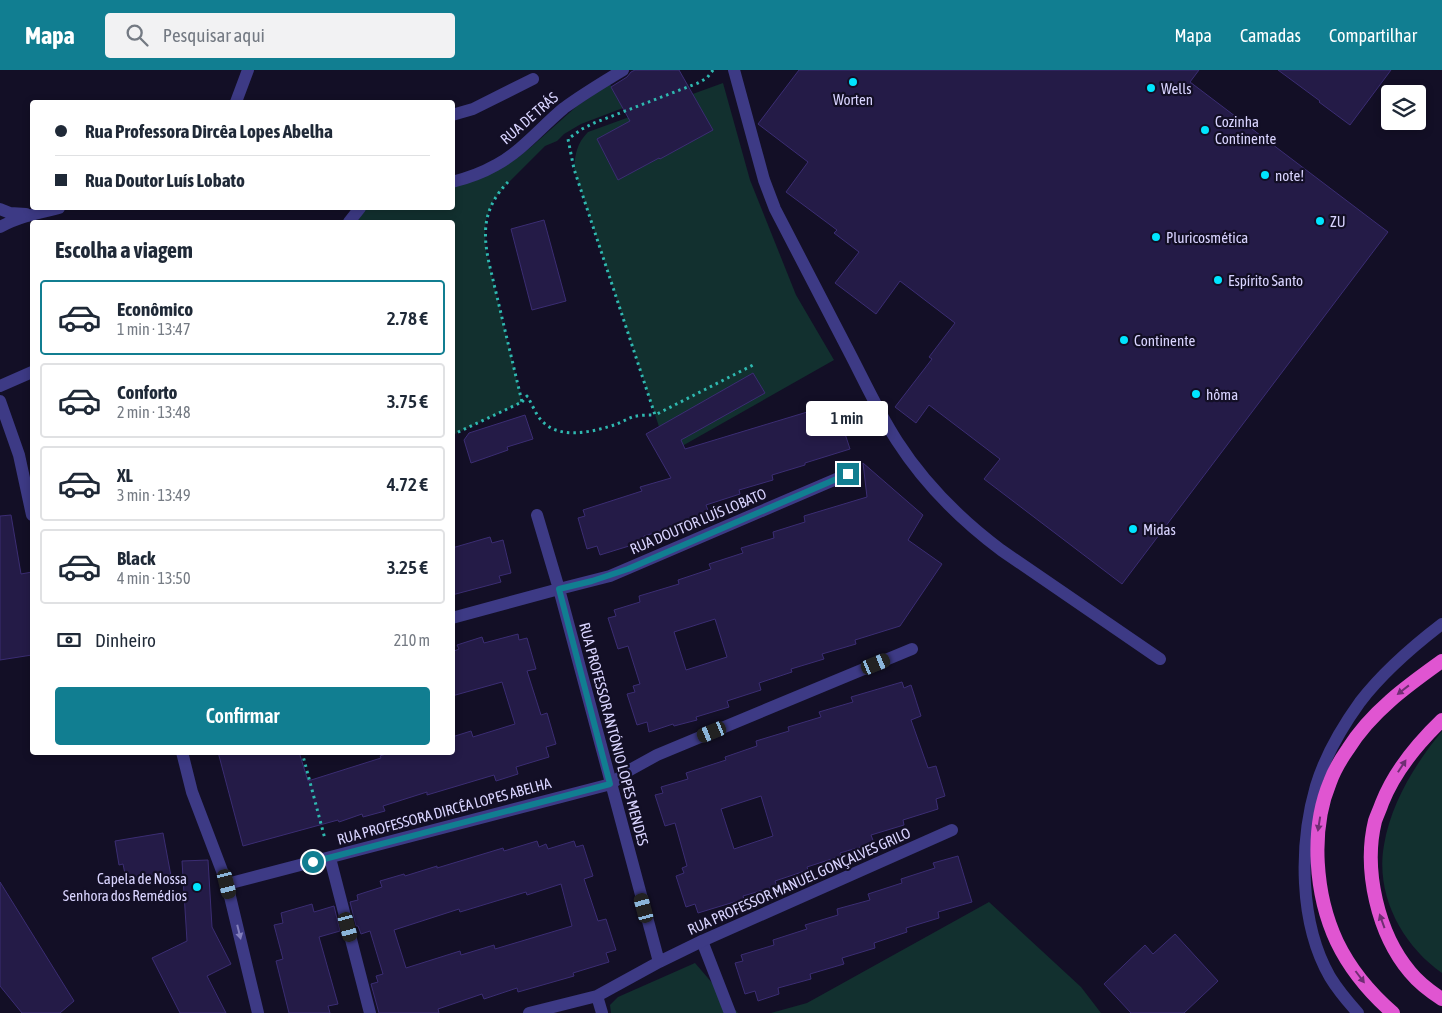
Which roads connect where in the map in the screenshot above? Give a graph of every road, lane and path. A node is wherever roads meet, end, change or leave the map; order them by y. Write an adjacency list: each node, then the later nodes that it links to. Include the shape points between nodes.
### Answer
1 (248, 70): 6 (street)
2 (623, 70): 11 (street, RUA DE TRÁS, via 577,98 497,164 484,172)
3 (713, 70): 8 (path, via 698,83 594,123)
4 (734, 70): 32 (street, via 771,201 905,453 980,534)
5 (533, 79): 7 (street)
6 (237, 100)
7 (455, 114)
8 (568, 139): 9 (path); 23 (path, via 574,169)
9 (562, 140)
10 (510, 180): 22 (path, via 489,210 485,240)
11 (455, 181)
12 (0, 209): 15 (street)
13 (50, 210): 15 (street)
14 (358, 210): 16 (street)
15 (31, 214): 17 (street)
16 (351, 220)
17 (0, 227)
18 (755, 364): 23 (path)
19 (30, 373): 20 (street)
20 (0, 386)
21 (0, 402): 26 (street, via 21,464)
22 (522, 402): 23 (path, via 527,396 544,423 554,430 568,433 586,432 633,417); 24 (path)
23 (655, 414)
24 (455, 434)
25 (848, 474): 28 (street, RUA DOUTOR LUÍS LOBATO, via 628,569)
26 (30, 507)
27 (537, 515): 28 (street, RUA PROFESSOR ANTÓNIO LOPES MENDES)
28 (559, 589): 29 (street, RUA DOUTOR LUÍS LOBATO); 37 (street, RUA PROFESSOR ANTÓNIO LOPES MENDES)
29 (455, 617)
30 (1442, 624): 50 (street, via 1401,657 1361,701 1325,763 1310,809 1305,879 1311,927 1330,976)
31 (912, 649): 37 (street, via 641,762)
32 (1160, 659)
33 (1442, 661): 51 (highway, one-way to 51, via 1399,692 1348,748 1330,782 1317,838 1322,895 1337,942 1364,984)
34 (1442, 720): 44 (highway, one-way to 34, via 1410,972 1394,948 1375,900 1371,870 1375,820 1388,790 1403,764)
35 (183, 755): 40 (street, via 192,792)
36 (303, 755): 39 (path)
37 (610, 784): 39 (street, RUA PROFESSORA DIRCÊA LOPES ABELHA); 42 (street, RUA PROFESSOR ANTÓNIO LOPES MENDES)
38 (952, 830): 41 (street, RUA PROFESSOR MANUEL GONÇALVES GRILO)
39 (330, 858): 40 (street, RUA PROFESSORA DIRCÊA LOPES ABELHA); 46 (street)
40 (227, 884): 45 (street, one-way to 45)
41 (702, 941): 42 (street, RUA PROFESSOR MANUEL GONÇALVES GRILO); 49 (street)
42 (659, 962): 43 (street, RUA PROFESSOR MANUEL GONÇALVES GRILO)
43 (597, 996): 47 (street, RUA PROFESSOR MANUEL GONÇALVES GRILO); 48 (street)
44 (1442, 1000)
45 (258, 1013)
46 (370, 1013)
47 (529, 1013)
48 (602, 1013)
49 (730, 1013)
50 (1358, 1013)
51 (1393, 1013)

